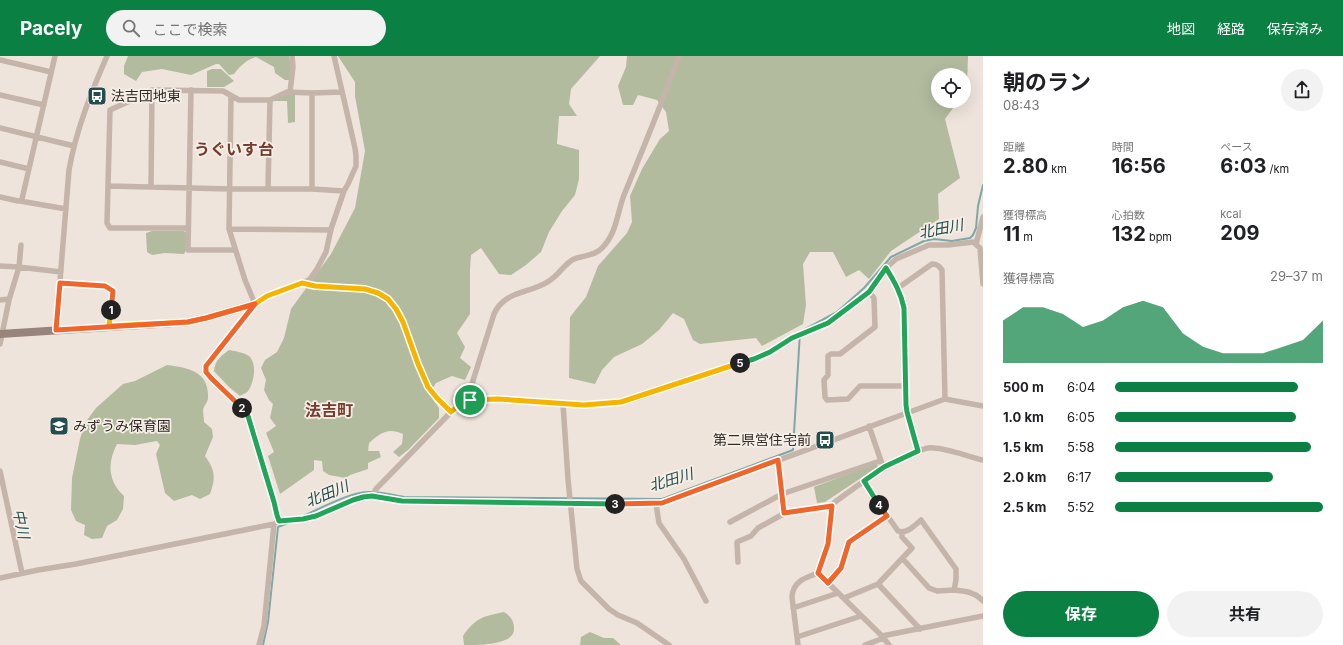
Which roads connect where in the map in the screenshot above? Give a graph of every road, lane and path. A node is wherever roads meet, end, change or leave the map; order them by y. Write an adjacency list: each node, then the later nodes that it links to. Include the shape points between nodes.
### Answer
1 (55, 56): 7 (street)
2 (107, 56): 19 (street)
3 (292, 56): 10 (street)
4 (334, 56): 11 (street)
5 (679, 56): 57 (street, via 610,238 596,253 571,261 540,286 525,290 499,304 470,390)
6 (0, 60): 7 (street)
7 (51, 72): 16 (street)
8 (152, 90): 9 (street); 22 (street, via 110,110); 23 (street)
9 (191, 90): 14 (street, via 223,91); 24 (street)
10 (290, 92): 12 (street); 15 (street)
11 (342, 92): 12 (street); 28 (street, via 356,156 356,166)
12 (312, 93): 27 (street)
13 (0, 95): 16 (street)
14 (231, 96): 15 (street, via 239,100); 25 (street)
15 (270, 100): 26 (street)
16 (44, 105): 18 (street)
17 (0, 128): 18 (street)
18 (36, 137): 19 (street); 21 (street)
19 (74, 146): 31 (street)
20 (0, 162): 21 (street)
21 (29, 169): 30 (street)
22 (108, 186): 23 (street); 33 (street, via 107,223 110,228)
23 (151, 187): 24 (street)
24 (189, 188): 25 (street); 33 (street)
25 (230, 189): 26 (street); 34 (street)
26 (268, 189): 27 (street)
27 (312, 189): 28 (street)
28 (344, 191): 35 (street)
29 (0, 197): 30 (street)
30 (20, 201): 31 (street)
31 (66, 209): 42 (street)
32 (983, 217): 36 (street)
33 (188, 228): 38 (street, via 188,250)
34 (229, 229): 35 (street); 38 (street)
35 (331, 230): 44 (street, via 328,247 321,262 313,275)
36 (976, 244): 41 (street, via 973,242 929,245 896,259); 45 (street, via 980,248)
37 (21, 245): 40 (street)
38 (236, 250): 50 (street)
39 (0, 266): 40 (street)
40 (18, 267): 42 (street); 48 (street)
41 (886, 268): 46 (street); 47 (street)
42 (61, 272): 43 (street)
43 (60, 283): 51 (street, via 105,286 113,291); 52 (street)
44 (302, 283): 50 (street, via 267,296); 60 (street, via 365,289 388,299 403,322 428,387)
45 (983, 284)
46 (898, 288): 55 (street, via 904,308); 56 (street, via 932,264 936,264 942,270)
47 (869, 292): 55 (street, via 874,298 875,327 840,354 828,356 828,375 824,380 825,397 827,400 848,399 860,386); 58 (street, via 828,323 754,359 628,400 602,405)
48 (9, 299): 49 (street); 53 (street)
49 (0, 300)
50 (255, 304): 51 (street, via 188,322); 77 (street, via 206,366 206,372 248,416)
51 (109, 326): 52 (street)
52 (56, 330): 53 (street)
53 (1, 334): 54 (street)
54 (0, 344)
55 (906, 386): 61 (street)
56 (944, 399): 59 (street); 61 (street)
57 (470, 400): 58 (street, via 498,399); 60 (street, via 461,403)
58 (563, 404): 72 (street)
59 (983, 406)
60 (451, 412): 71 (street)
61 (907, 412): 62 (street); 63 (street)
62 (869, 426): 64 (street); 66 (street)
63 (918, 451): 65 (street, via 938,448); 67 (street)
64 (778, 460): 70 (street); 73 (street)
65 (983, 460)
66 (880, 461): 67 (street); 70 (street)
67 (884, 467): 69 (street)
68 (0, 471): 84 (street)
69 (864, 481): 74 (street); 76 (street)
70 (782, 494): 75 (street); 78 (street)
71 (372, 496): 72 (street, via 402,501); 77 (street, via 353,500 316,516)
72 (571, 504): 73 (street); 100 (street, via 577,569 581,582 609,609 637,623)
73 (656, 504): 92 (street, via 659,523 684,559)
74 (832, 506): 75 (street); 83 (street, via 828,544)
75 (784, 513): 82 (street, via 738,542)
76 (887, 516): 80 (street); 86 (street, via 849,542 841,568)
77 (279, 521): 79 (street)
78 (730, 522)
79 (274, 524): 84 (street); 99 (street, via 264,626)
80 (902, 533): 81 (street, via 902,537 912,548); 88 (street, via 922,520 956,569)
81 (903, 559): 87 (street); 88 (street, via 929,588 937,591)
82 (738, 562)
83 (818, 573): 86 (street); 93 (street, via 796,583 792,592)
84 (21, 574): 85 (street)
85 (0, 578)
86 (828, 583): 89 (street)
87 (878, 584): 90 (street); 96 (street)
88 (954, 590): 91 (street, via 968,592)
89 (838, 593): 90 (street); 93 (street)
90 (844, 598): 94 (street)
91 (983, 600)
92 (706, 601)
93 (793, 608): 97 (street)
94 (861, 616): 97 (street); 98 (street)
95 (983, 616): 96 (street)
96 (920, 629): 98 (street)
97 (797, 637): 101 (street)
98 (883, 637): 102 (street); 103 (street)
99 (259, 645)
100 (669, 645)
101 (798, 645)
102 (865, 645)
103 (889, 645)

